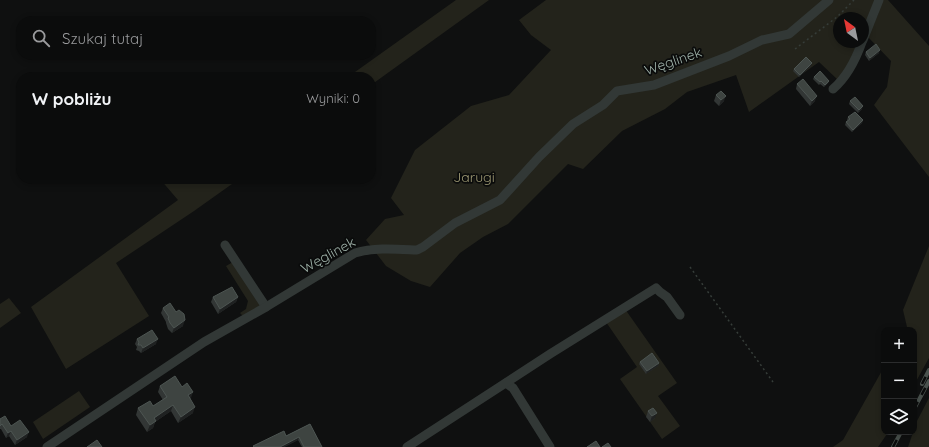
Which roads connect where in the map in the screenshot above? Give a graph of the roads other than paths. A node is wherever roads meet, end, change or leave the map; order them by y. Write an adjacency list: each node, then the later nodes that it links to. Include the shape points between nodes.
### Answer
1 (829, 0): 7 (street, Węglinek, via 789,34 762,40 729,56 654,85 617,91 603,105 573,124 500,200 455,222 423,248 365,250)
2 (879, 0): 3 (street)
3 (869, 26)
4 (860, 48): 5 (street, via 848,71)
5 (833, 89)
6 (225, 245): 7 (street)
7 (266, 307): 11 (street, Węglinek, via 204,342)
8 (680, 315): 9 (street, via 667,297 656,288)
9 (506, 383): 10 (street); 12 (street, via 513,388)
10 (410, 446)
11 (47, 447)
12 (550, 447)

